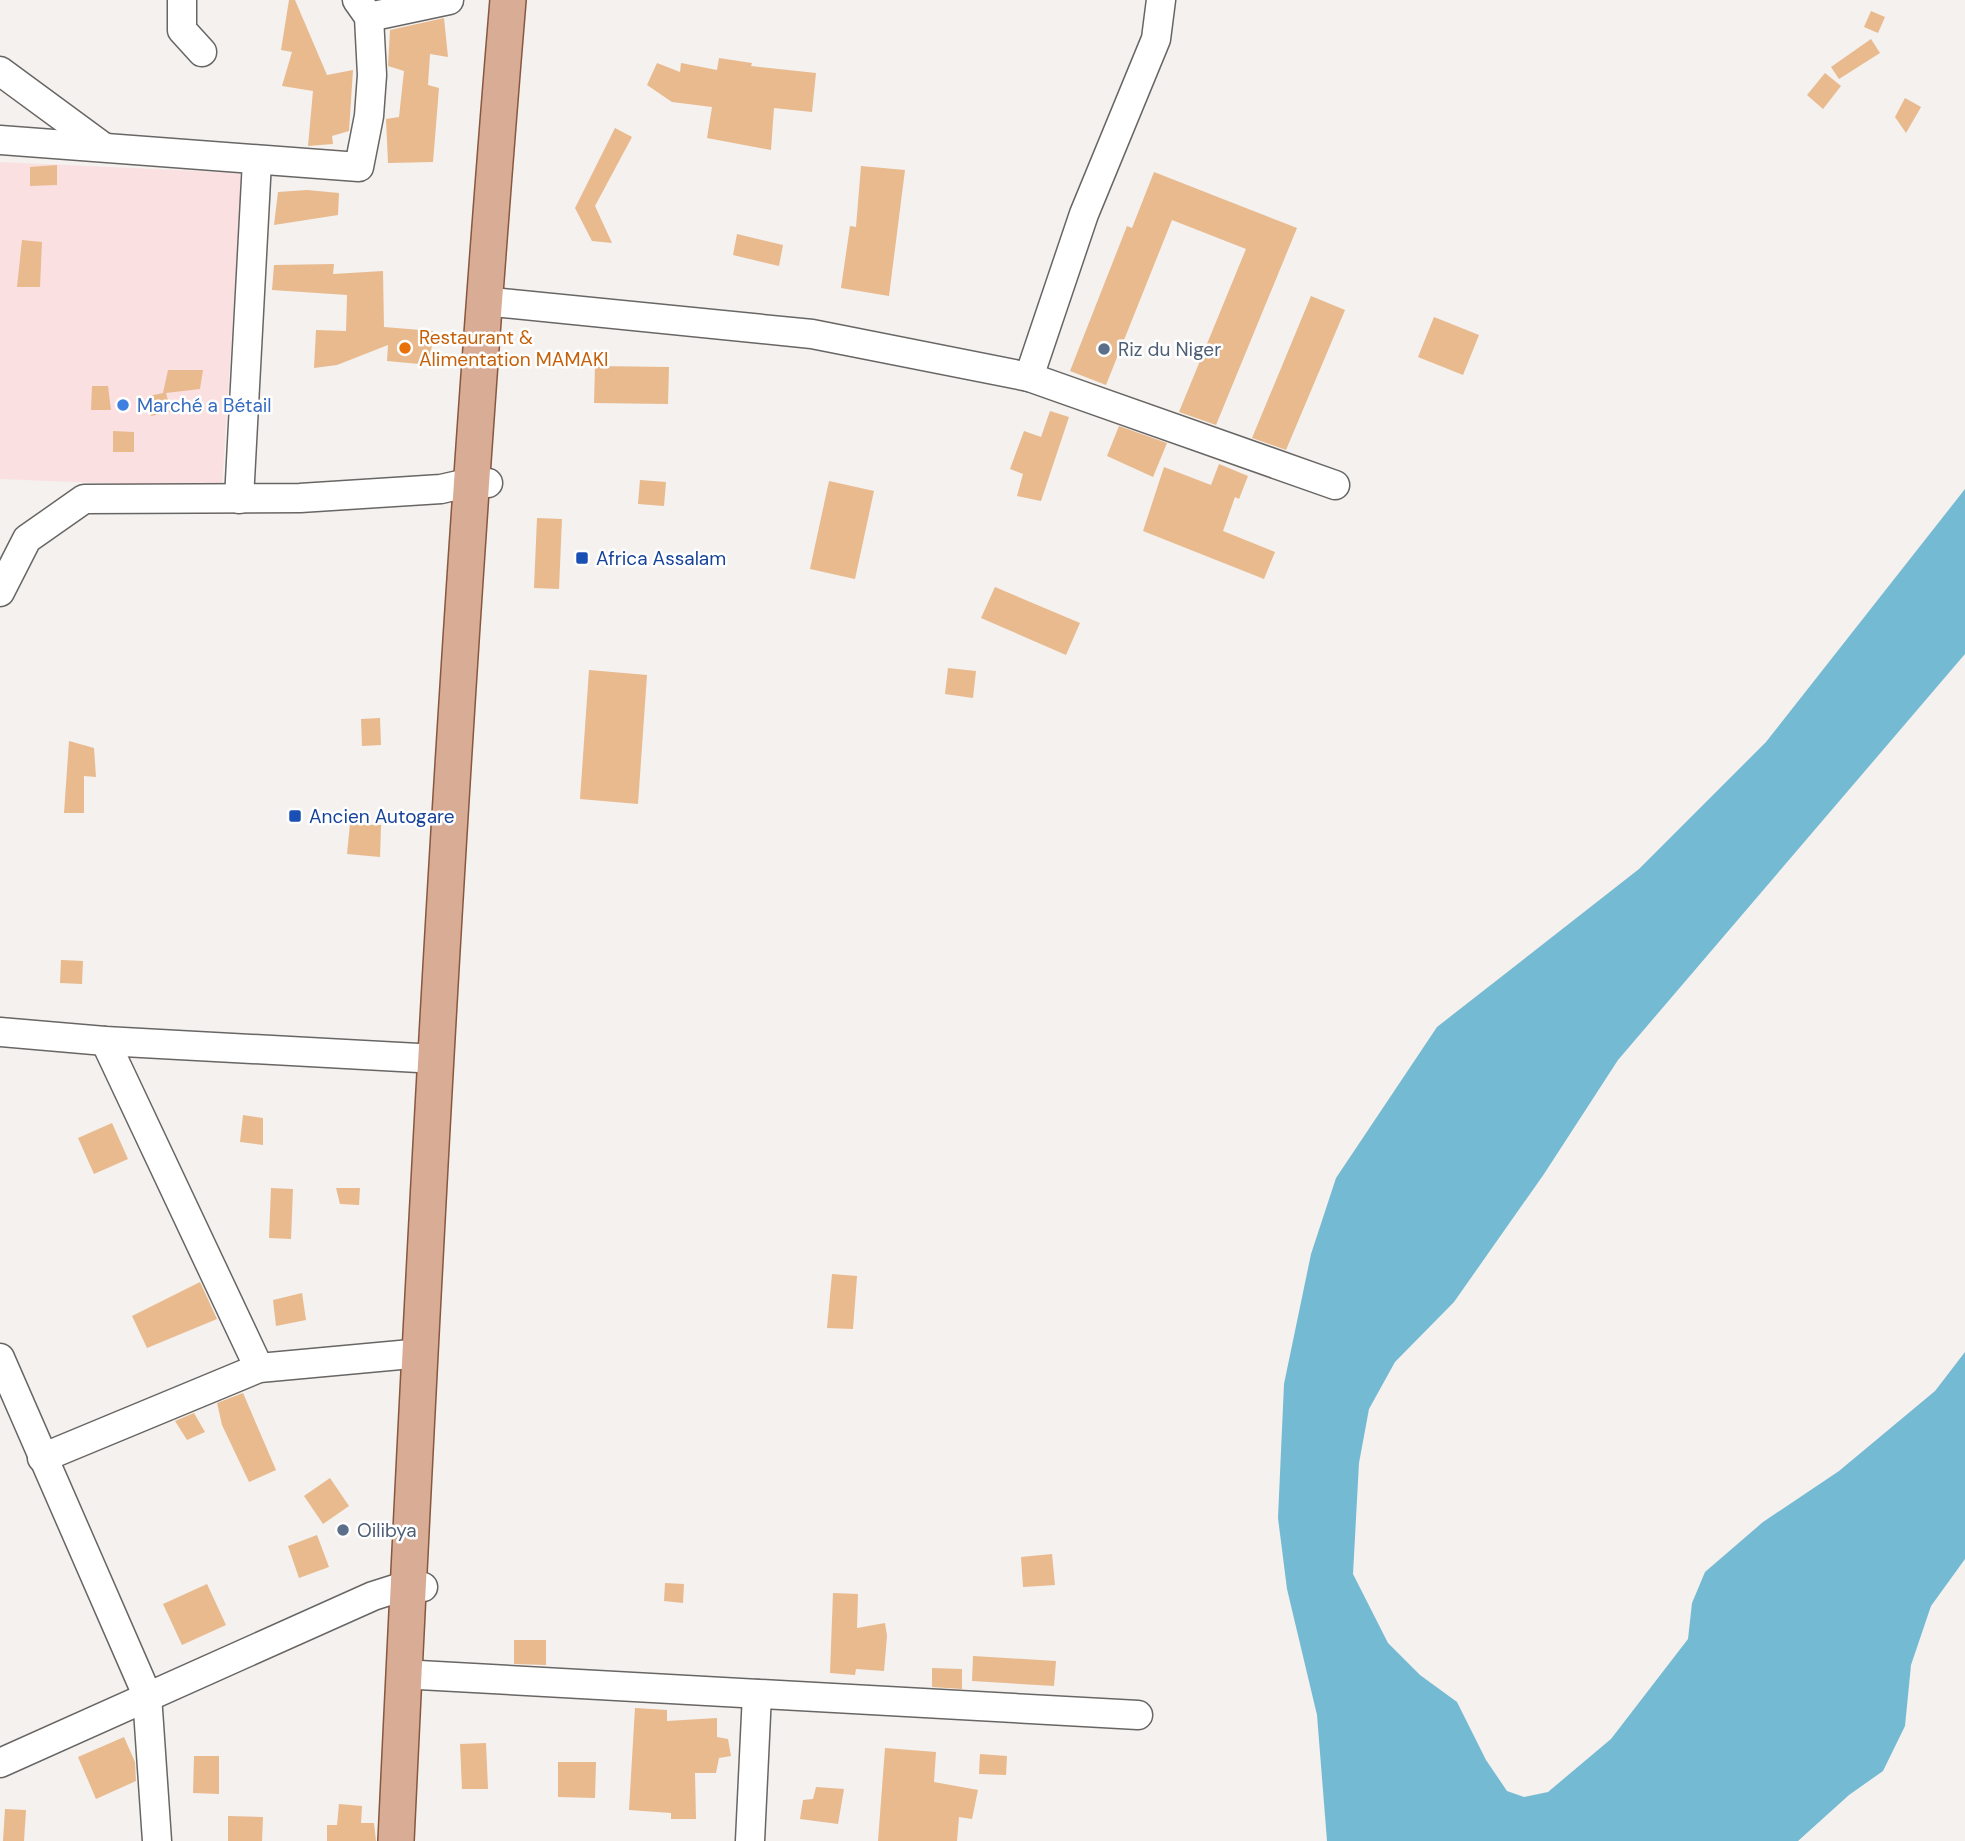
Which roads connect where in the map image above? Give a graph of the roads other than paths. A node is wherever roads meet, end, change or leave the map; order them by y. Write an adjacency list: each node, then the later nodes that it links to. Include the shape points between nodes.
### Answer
1 (182, 0): 7 (street, via 182,30)
2 (449, 0): 6 (street)
3 (508, 0): 12 (main road)
4 (524, 0): 12 (main road)
5 (1161, 0): 13 (street, via 1156,39 1084,214)
6 (363, 9): 11 (street, via 372,75 359,167)
7 (202, 52)
8 (0, 71): 10 (street)
9 (0, 140): 10 (street)
10 (103, 147): 11 (street)
11 (257, 161): 16 (street)
12 (490, 302): 13 (street, via 811,334); 14 (main road)
13 (1029, 377): 15 (street)
14 (480, 483): 16 (street); 20 (main road); 25 (main road)
15 (1335, 485)
16 (239, 499): 17 (street, via 84,499 27,539)
17 (0, 592)
18 (0, 1032): 19 (street)
19 (106, 1041): 20 (street); 23 (street)
20 (437, 1059): 21 (main road)
21 (422, 1353): 23 (street); 25 (main road)
22 (0, 1358): 24 (street)
23 (260, 1368): 24 (street)
24 (42, 1458): 28 (street)
25 (414, 1587): 26 (main road); 28 (street, via 373,1596); 32 (main road)
26 (419, 1675): 27 (street); 33 (main road)
27 (757, 1694): 29 (street); 34 (street)
28 (147, 1695): 30 (street); 31 (street)
29 (1138, 1715)
30 (0, 1763)
31 (158, 1841)
32 (396, 1841)
33 (411, 1841)
34 (750, 1841)

